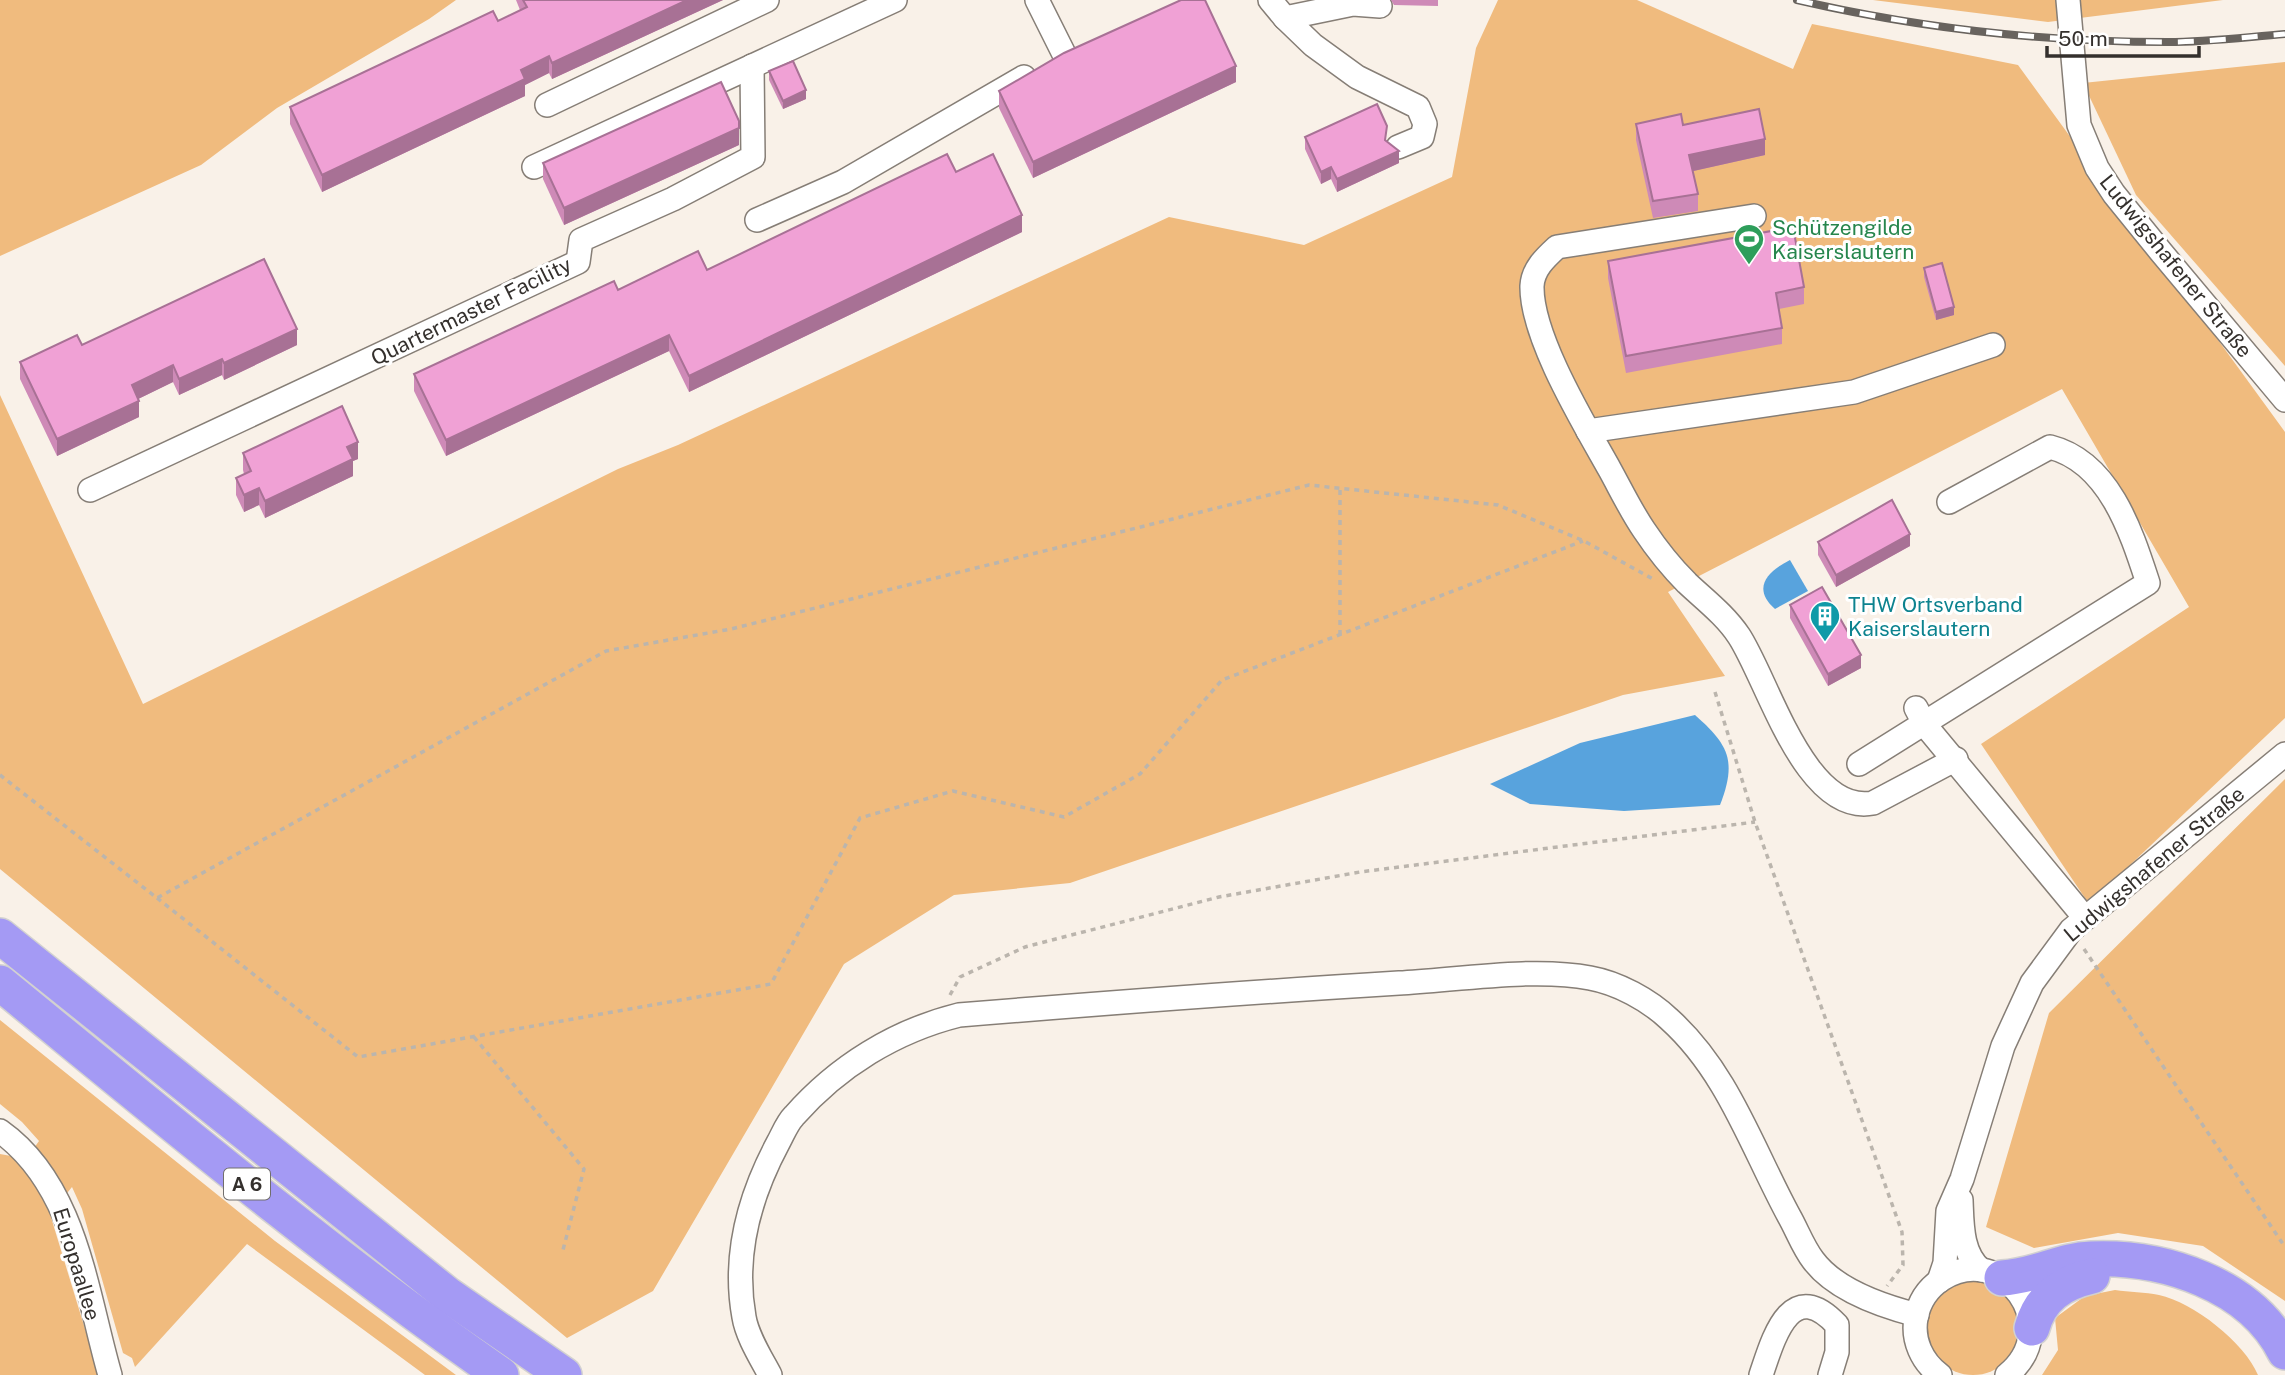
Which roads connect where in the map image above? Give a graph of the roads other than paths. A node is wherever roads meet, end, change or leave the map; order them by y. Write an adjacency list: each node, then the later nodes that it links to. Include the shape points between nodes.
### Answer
1 (767, 0): 11 (street)
2 (895, 0): 10 (street)
3 (1037, 0): 9 (street)
4 (1270, 0): 7 (street)
5 (2068, 0): 17 (street, Ludwigshafener Straße, via 2074,92 2086,147 2113,194)
6 (1380, 6): 7 (street, via 1353,4)
7 (1285, 18): 12 (street, via 1357,77 1418,107 1425,124 1422,137)
8 (1089, 44): 9 (street)
9 (1064, 54): 15 (street, via 842,182)
10 (752, 66): 13 (street); 19 (street, Quartermaster Facility, via 753,157 581,240 578,262)
11 (547, 105)
12 (1398, 147)
13 (534, 166)
14 (1754, 216): 18 (street, via 1606,242 1573,242 1557,247 1543,259 1532,285 1535,304 1557,372)
15 (757, 220)
16 (1993, 345): 18 (street, via 1854,392)
17 (2285, 400)
18 (1588, 431): 23 (street, via 1644,530 1739,637 1794,745 1837,796 1860,806 1873,803)
19 (90, 490)
20 (1949, 502): 21 (street, via 2050,447 2065,451 2095,473 2110,494 2148,583)
21 (1921, 716): 23 (street); 24 (street)
22 (2285, 754): 25 (street, Ludwigshafener Straße)
23 (1956, 759): 25 (street)
24 (1859, 764)
25 (2078, 924): 29 (street, Ludwigshafener Straße, via 2032,983 2017,1015)
26 (0, 936): 39 (highway, A 6, via 448,1295)
27 (0, 983): 38 (highway, A 6, via 230,1171)
28 (0, 1131): 37 (street, Europaallee, via 39,1169 59,1203)
29 (1962, 1179): 31 (street, Ludwigshafener Straße, via 1965,1243 1971,1259); 32 (street, Ludwigshafener Straße, via 1948,1211 1945,1264)
30 (2154, 1266): 31 (highway, via 2090,1259 2035,1275); 34 (highway, via 2095,1275 2061,1287 2043,1303); 35 (highway, via 2194,1276 2239,1300)
31 (1992, 1274): 32 (street, via 1959,1271); 34 (street, Ludwigshafener Straße, via 2024,1299)
32 (1939, 1281): 33 (street, via 1925,1296)
33 (1917, 1315): 36 (street); 40 (street, via 1874,1301 1836,1281 1814,1261 1707,1060 1660,1012 1633,994 1591,978 1454,978 946,1019 881,1043 792,1117 763,1170 739,1260 744,1319)
34 (2032, 1328): 44 (street, via 2027,1350)
35 (2285, 1352)
36 (1917, 1365): 43 (street)
37 (110, 1375)
38 (501, 1375)
39 (564, 1375)
40 (770, 1375)
41 (1761, 1375): 42 (street, via 1783,1318 1806,1308 1819,1311 1837,1325 1837,1352)
42 (1830, 1375)
43 (1940, 1375)
44 (2007, 1375)

